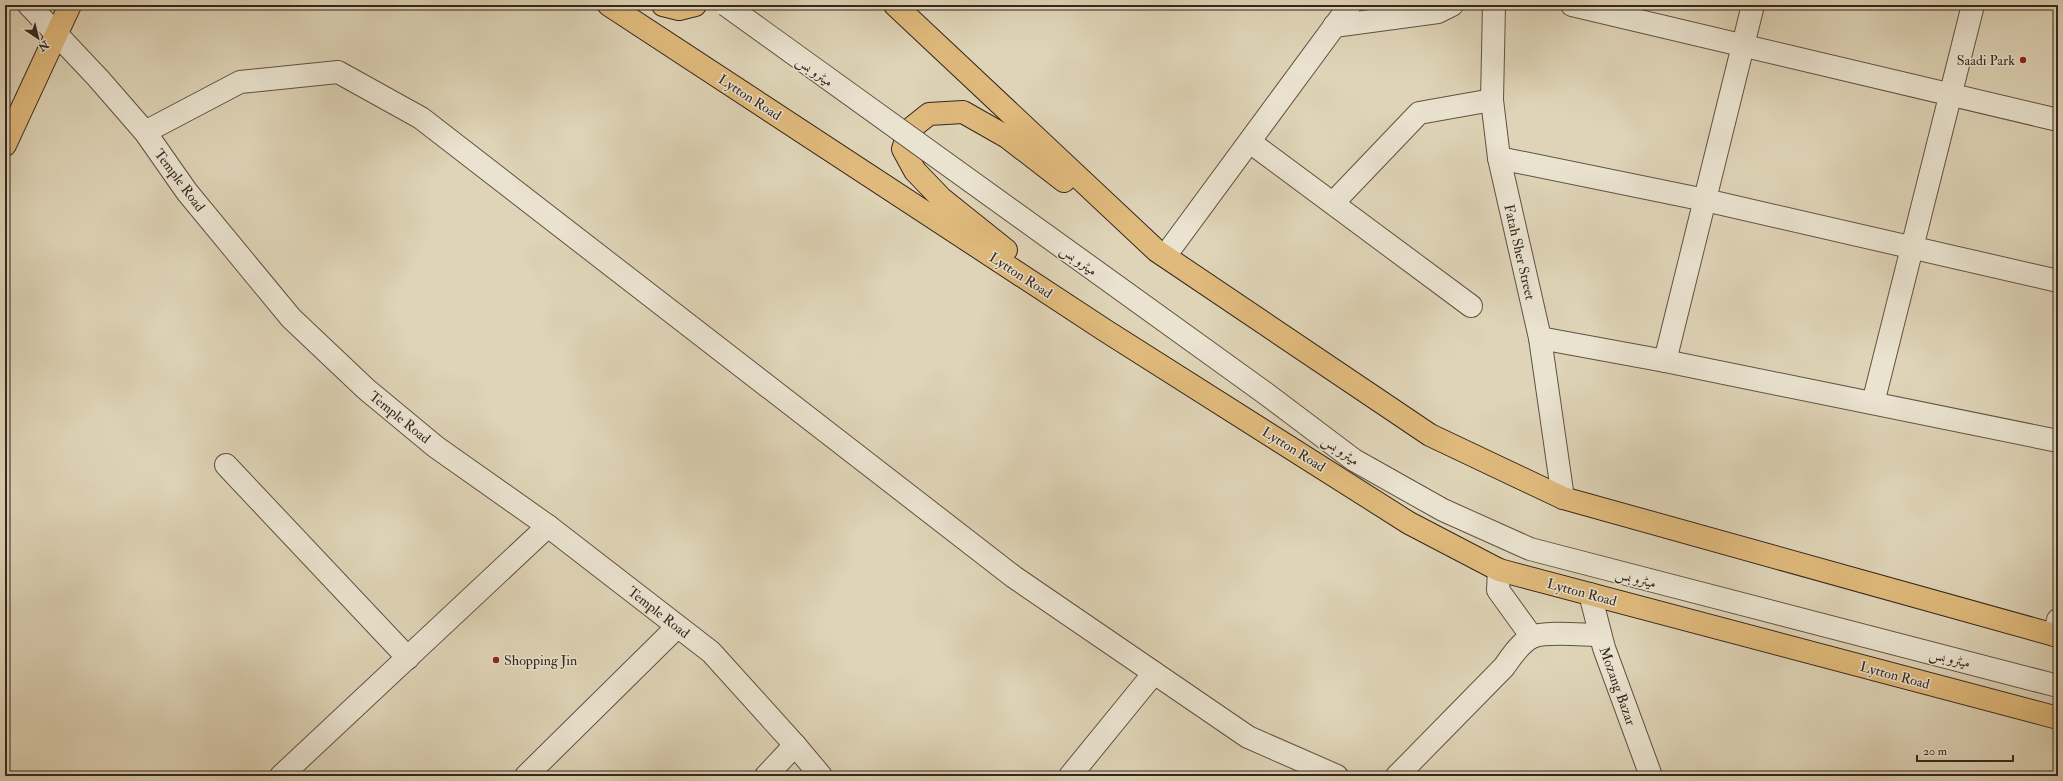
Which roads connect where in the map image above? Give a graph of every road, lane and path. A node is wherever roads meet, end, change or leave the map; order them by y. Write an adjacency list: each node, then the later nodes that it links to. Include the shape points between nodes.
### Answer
1 (29, 5): 15 (street, Temple Road)
2 (70, 5): 15 (main road)
3 (609, 5): 30 (main road, Lytton Road)
4 (663, 5): 5 (main road, via 679,9)
5 (695, 5)
6 (726, 5): 46 (street, میٹرو بس, bridge, via 1354,460 1443,510 1530,549)
7 (895, 5): 27 (main road)
8 (1350, 5): 14 (street)
9 (1452, 5): 14 (street, via 1438,12)
10 (1494, 5): 18 (street, Fatah Sher Street)
11 (1572, 5): 16 (street)
12 (1753, 5): 16 (street)
13 (1972, 5): 17 (street)
14 (1334, 26): 21 (street)
15 (58, 34): 20 (street, Temple Road); 22 (main road)
16 (1743, 46): 17 (street); 24 (street)
17 (1950, 94): 19 (street); 26 (street)
18 (1492, 100): 23 (street, Fatah Sher Street); 25 (street, via 1419,113)
19 (2058, 120)
20 (145, 132): 37 (street, Temple Road, via 187,192 291,318 366,389 436,447); 45 (street, via 240,82 338,72 421,118 1014,577)
21 (1250, 142): 25 (street); 27 (street)
22 (5, 145)
23 (1499, 158): 24 (street); 31 (street, Fatah Sher Street)
24 (1705, 200): 26 (street); 32 (street)
25 (1333, 202): 29 (street)
26 (1912, 248): 28 (street); 33 (street)
27 (1161, 254): 30 (main road, via 1007,137 963,112 929,114 909,130 904,149 915,171 941,198); 36 (main road, via 1430,435)
28 (2058, 281)
29 (1471, 306)
30 (1106, 332): 38 (main road, Lytton Road, via 1409,523)
31 (1540, 338): 32 (street); 36 (street, Fatah Sher Street)
32 (1665, 361): 33 (street)
33 (1873, 403): 34 (street)
34 (2058, 441)
35 (226, 465): 44 (street)
36 (1563, 498): 41 (main road)
37 (548, 526): 40 (street, Temple Road); 44 (street)
38 (1499, 570): 39 (main road, Lytton Road); 43 (street, via 1498,590)
39 (1590, 594): 42 (street, Mozang Bazar); 47 (main road, Lytton Road)
40 (677, 627): 48 (street, Temple Road, via 711,652); 50 (street)
41 (2057, 631)
42 (1600, 635): 43 (street, via 1555,634); 56 (street, Mozang Bazar)
43 (1532, 637): 55 (street)
44 (408, 658): 49 (street)
45 (1154, 673): 53 (street); 54 (street, via 1248,737)
46 (2058, 686)
47 (2058, 718)
48 (796, 745): 51 (street); 52 (street, Temple Road)
49 (281, 776)
50 (526, 776)
51 (766, 776)
52 (821, 776)
53 (1070, 776)
54 (1337, 776)
55 (1397, 776)
56 (1651, 776)

